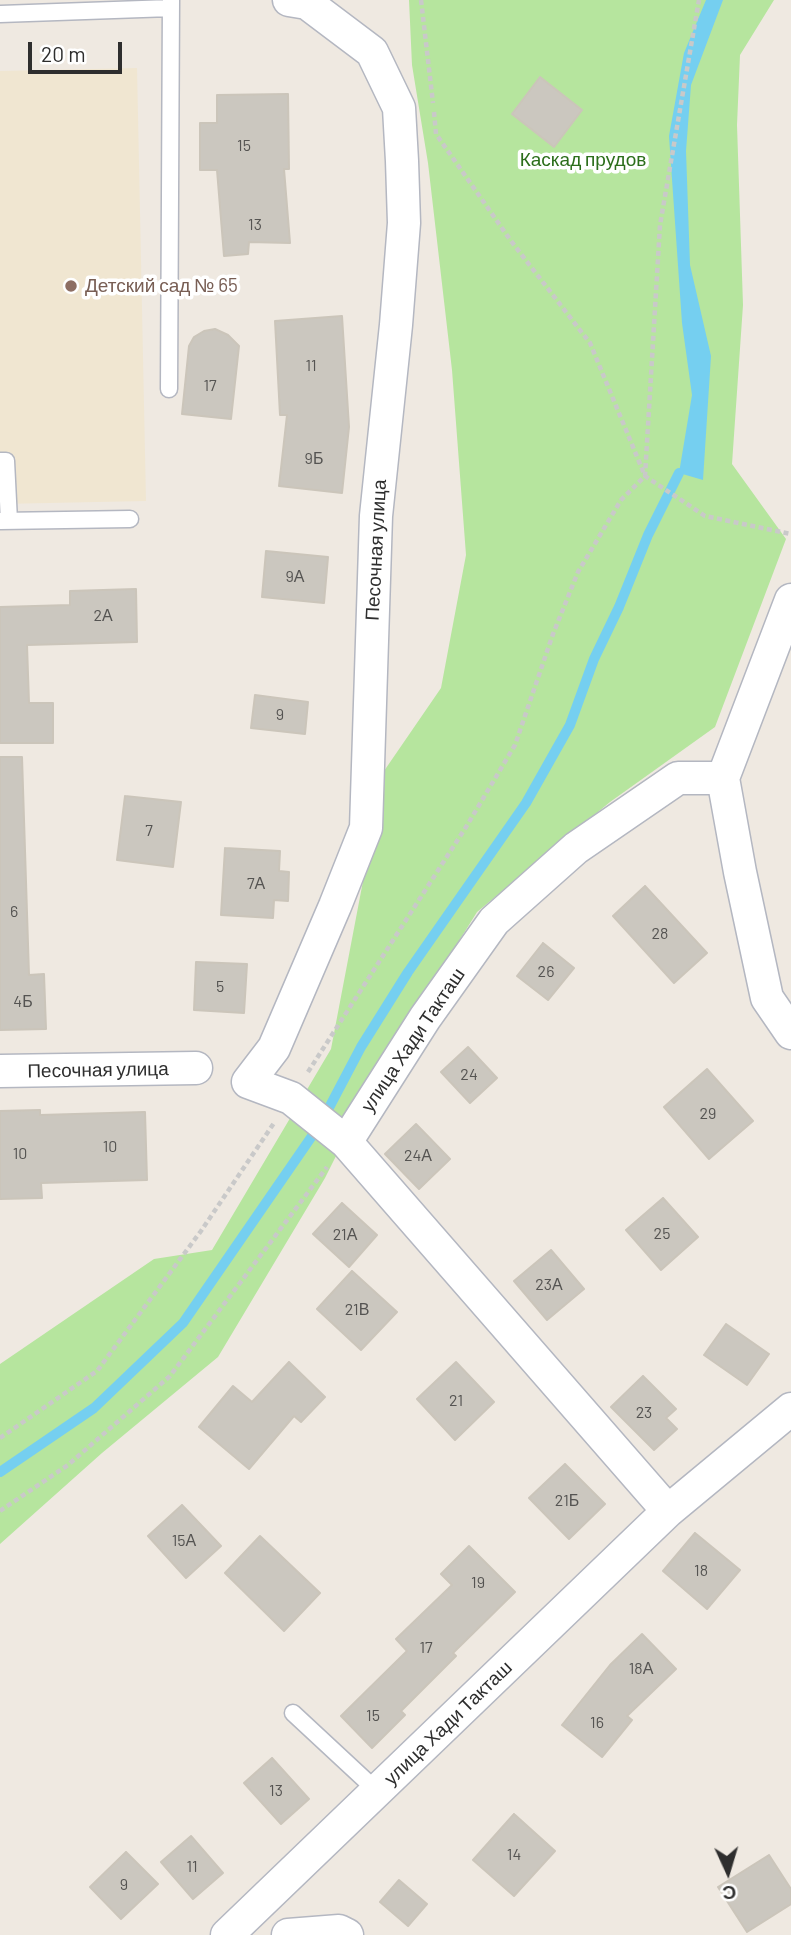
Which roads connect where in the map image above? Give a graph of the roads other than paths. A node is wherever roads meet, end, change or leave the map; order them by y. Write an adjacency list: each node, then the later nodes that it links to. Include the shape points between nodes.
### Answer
1 (289, 0): 13 (street, Песочная улица, via 307,3 372,52 399,108 404,223 376,516 366,828 274,1048 248,1082 291,1098)
2 (171, 4): 3 (lane); 4 (lane)
3 (0, 14)
4 (169, 389)
5 (0, 461): 7 (lane, via 6,461)
6 (130, 519): 7 (lane)
7 (5, 521)
8 (791, 600): 9 (street)
9 (723, 778): 10 (street, via 767,998); 13 (street, улица Хади Такташ, via 678,778 576,848 494,921)
10 (791, 1033)
11 (196, 1069): 12 (street, Песочная улица)
12 (0, 1071)
13 (346, 1142): 15 (street)
14 (791, 1409): 15 (street, улица Хади Такташ)
15 (668, 1511): 17 (street, улица Хади Такташ)
16 (293, 1713): 17 (lane)
17 (377, 1791): 18 (street, улица Хади Такташ)
18 (227, 1935)
19 (288, 1935): 20 (street, via 339,1931)
20 (347, 1935)

